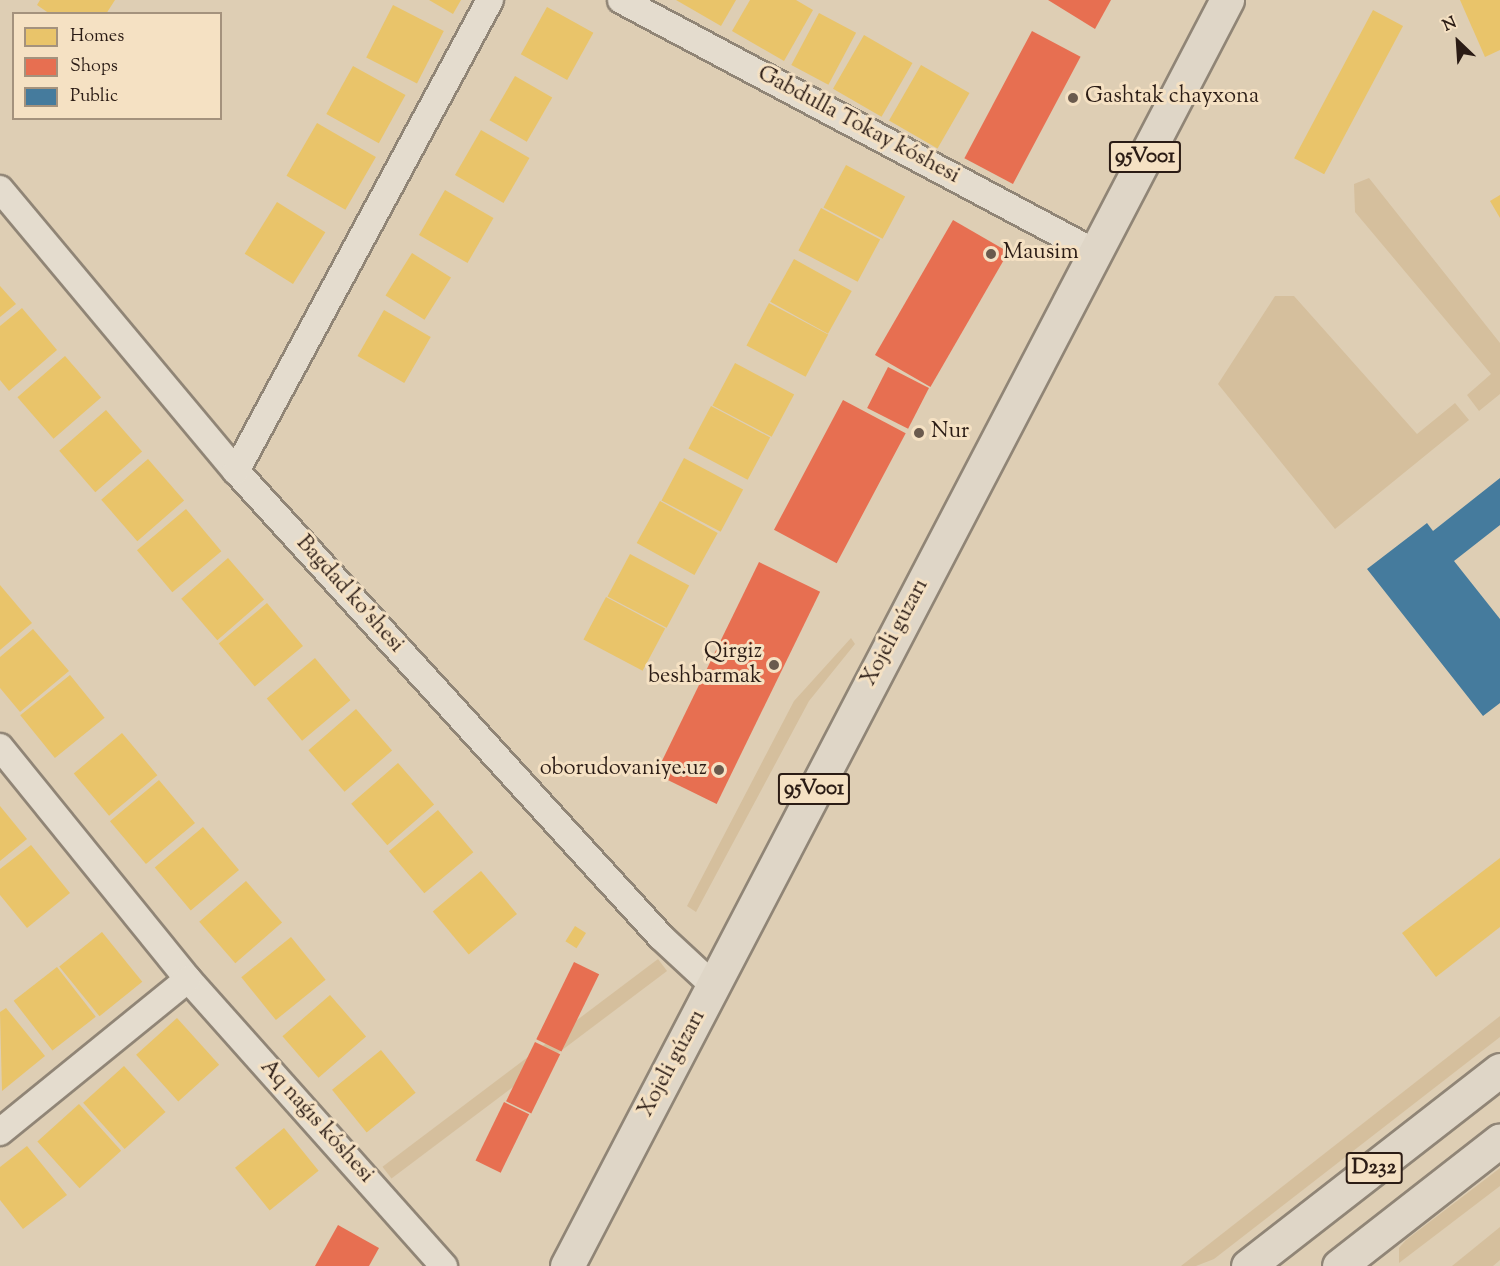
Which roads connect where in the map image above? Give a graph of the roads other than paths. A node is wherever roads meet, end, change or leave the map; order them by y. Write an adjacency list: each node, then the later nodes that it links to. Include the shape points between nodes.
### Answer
1 (490, 0): 6 (street)
2 (621, 0): 5 (street, Ǵabdulla Tokay kóshesi)
3 (1227, 0): 5 (main road, Xojeli gúzarı / 95V001)
4 (0, 189): 6 (street, Bagdad ko'shesi)
5 (1096, 253): 9 (main road, Xojeli gúzarı / 95V001)
6 (236, 471): 9 (street, Bagdad ko'shesi, via 661,937)
7 (0, 747): 8 (street, Aq naǵıs kóshesi)
8 (188, 979): 11 (street); 13 (street, Aq naǵıs kóshesi)
9 (714, 986): 14 (main road, Xojeli gúzarı / 95V001)
10 (1500, 1070): 15 (main road, D232)
11 (0, 1132)
12 (1500, 1140): 16 (main road, D232)
13 (444, 1266)
14 (567, 1266)
15 (1248, 1266)
16 (1339, 1266)

